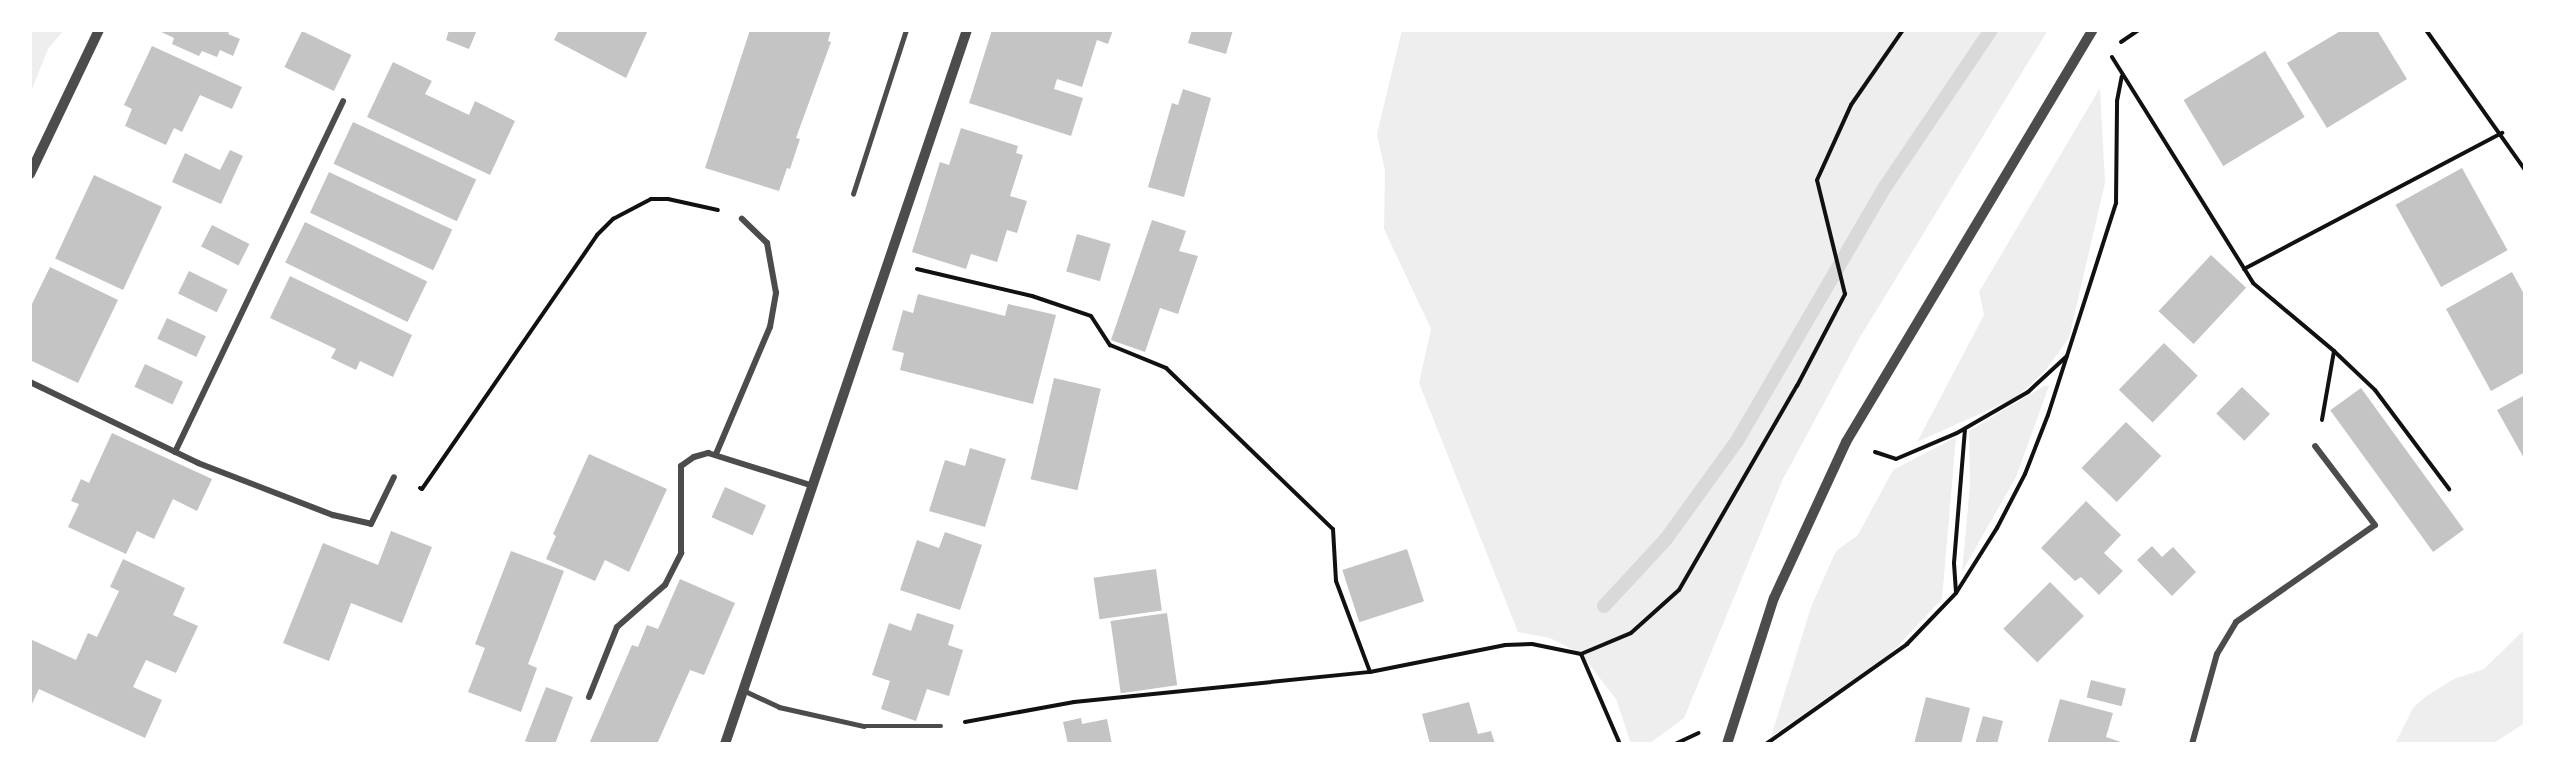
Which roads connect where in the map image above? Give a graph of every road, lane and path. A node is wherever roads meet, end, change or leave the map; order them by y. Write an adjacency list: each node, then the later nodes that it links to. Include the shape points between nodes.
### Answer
1 (99, 30): 12 (street)
2 (906, 30): 13 (lane)
3 (967, 30): 15 (street)
4 (1903, 30): 30 (path, via 1851,105 1817,180 1823,216 1832,231 1840,262 1845,294 1840,304 1678,590 1631,633)
5 (2093, 30): 22 (street)
6 (2426, 30): 10 (path)
7 (2115, 62): 8 (path)
8 (2122, 76): 16 (path); 18 (path, via 2117,101 2116,203)
9 (343, 101): 24 (street)
10 (2502, 133): 11 (path); 16 (path)
11 (2525, 170)
12 (30, 174)
13 (853, 194)
14 (742, 219): 25 (street, via 767,243 776,292 770,327); 26 (path, via 668,199 640,202 624,211 597,236 422,489)
15 (888, 260): 27 (street); 31 (path, via 945,278 1032,296 1091,316 1110,345 1166,368 1333,529 1336,581)
16 (2244, 269): 17 (path, via 2253,283)
17 (2334, 351): 20 (path); 28 (path, via 2375,390)
18 (2067, 355): 21 (path, via 2028,392); 29 (path, via 2025,474)
19 (30, 382): 24 (street)
20 (2329, 397)
21 (1965, 428): 22 (path, via 1896,459); 29 (path, via 1954,563)
22 (1846, 442): 37 (street, via 1774,598)
23 (2314, 446): 39 (street, via 2375,525 2236,622 2217,654)
24 (175, 452): 26 (street, via 304,506 371,524)
25 (716, 454): 27 (street); 33 (street, via 699,455 681,466 681,553 664,585 617,627)
26 (394, 477)
27 (814, 486): 32 (street)
28 (2449, 489)
29 (1956, 593): 38 (path, via 1907,644)
30 (1581, 654): 31 (path, via 1532,644 1505,645); 36 (path)
31 (1370, 672): 34 (path, via 1074,702)
32 (743, 690): 34 (lane, via 779,707 864,726); 35 (street)
33 (589, 697)
34 (941, 726)
35 (725, 744)
36 (1620, 744)
37 (1727, 744)
38 (1766, 744)
39 (2192, 744)

